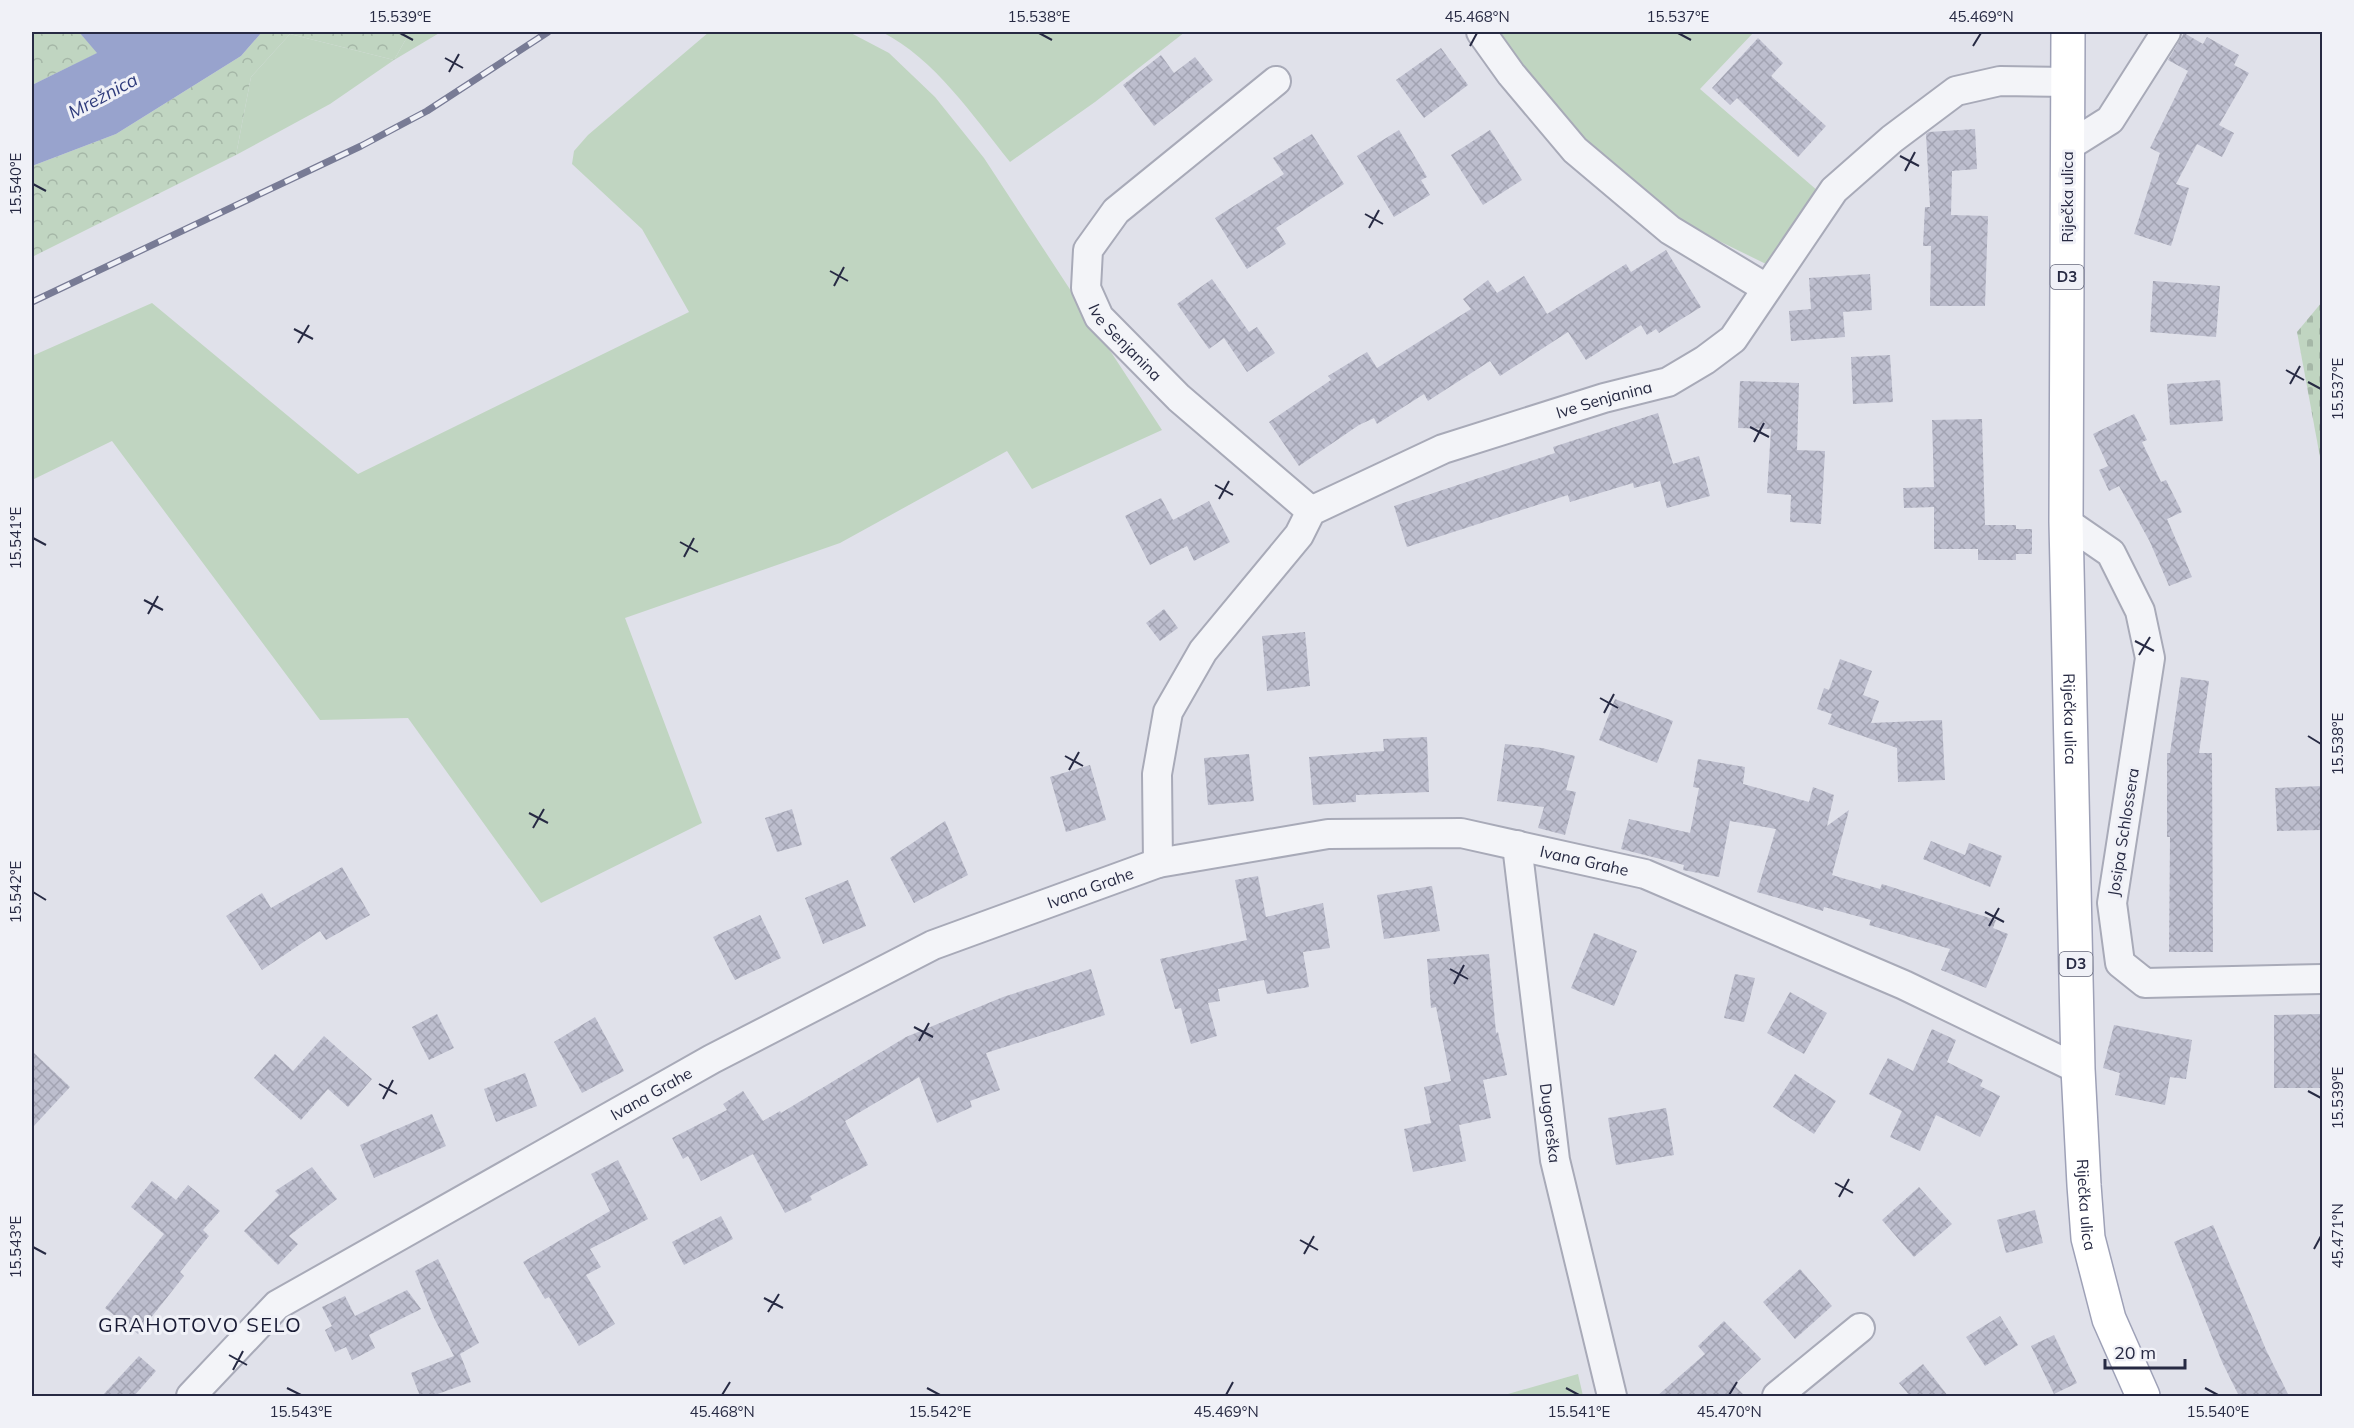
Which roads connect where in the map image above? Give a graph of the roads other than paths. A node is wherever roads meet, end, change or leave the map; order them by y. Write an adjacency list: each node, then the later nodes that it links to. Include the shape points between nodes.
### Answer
1 (1481, 32): 7 (street, via 1575,150 1670,230)
2 (2068, 32): 5 (main road, Riječka ulica / D3)
3 (2166, 32): 6 (street, via 2110,120)
4 (1276, 81): 8 (street, Ive Senjanina, via 1116,211 1088,250 1086,288 1099,318 1179,398)
5 (2069, 82): 6 (main road, Riječka ulica / D3); 7 (street, Ive Senjanina, via 2000,81 1956,91 1892,138 1834,190)
6 (2067, 147): 9 (main road, Riječka ulica / D3)
7 (1766, 288): 8 (street, Ive Senjanina, via 1733,339 1668,382 1443,449)
8 (1311, 511): 11 (street, via 1299,535 1203,651 1168,712 1157,774)
9 (2066, 522): 12 (street, Josipa Schlossera, via 2111,553 2140,611 2150,658 2112,903 2120,963 2145,984); 13 (main road, Riječka ulica / D3)
10 (1517, 845): 11 (street, Ivana Grahe, via 1461,833 1328,834); 13 (street, Ivana Grahe, via 1645,874 1904,985); 16 (street, Dugoreška, via 1555,1160)
11 (1158, 863): 15 (street, Ivana Grahe, via 933,945 712,1059 277,1305)
12 (2322, 979)
13 (2078, 1069): 18 (main road, Riječka ulica / D3, via 2088,1238 2109,1319)
14 (1860, 1328): 17 (street)
15 (191, 1396)
16 (1612, 1396)
17 (1777, 1396)
18 (2143, 1396)

